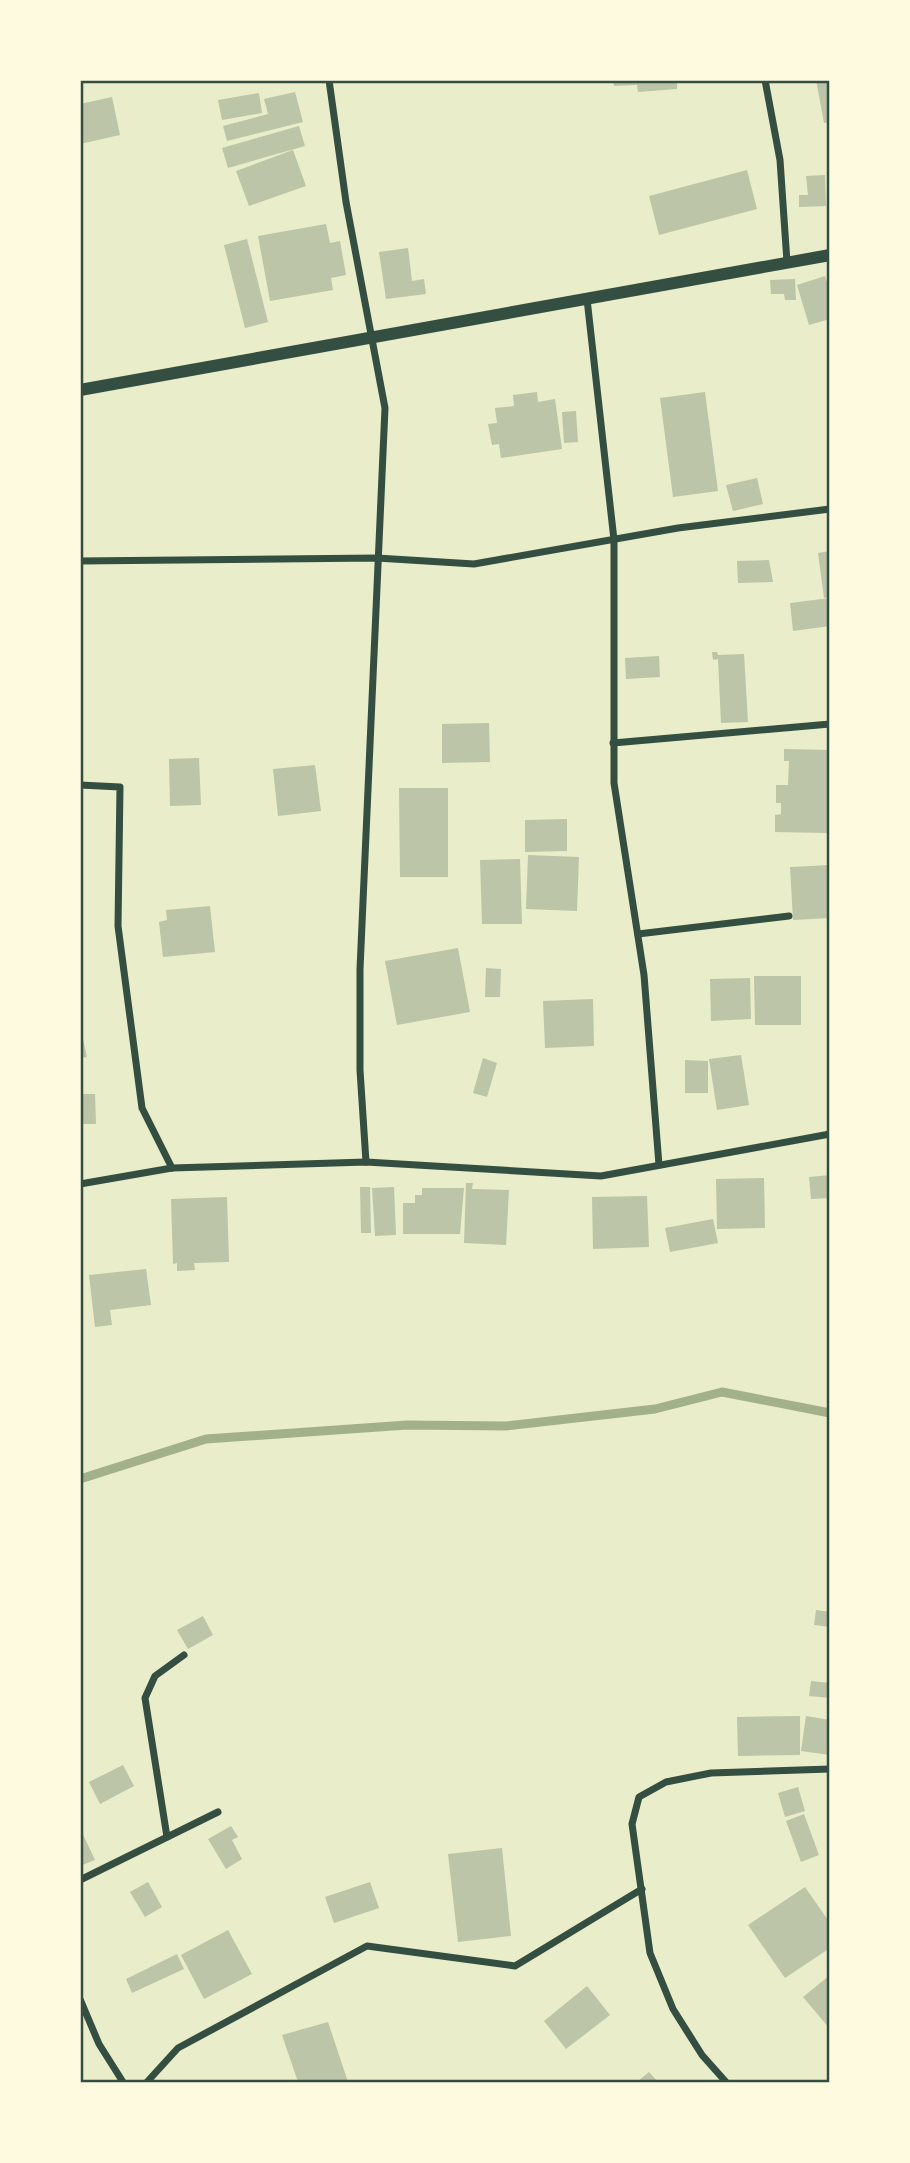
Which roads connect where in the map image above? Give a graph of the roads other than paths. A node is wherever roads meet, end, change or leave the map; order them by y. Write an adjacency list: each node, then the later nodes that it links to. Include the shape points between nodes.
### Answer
1 (329, 80): 6 (street)
2 (765, 80): 4 (street, via 780,160)
3 (830, 255): 4 (street)
4 (787, 262): 5 (street)
5 (587, 299): 6 (street); 9 (street)
6 (370, 338): 7 (street); 10 (street, via 385,408)
7 (80, 390)
8 (830, 509): 9 (street)
9 (614, 540): 10 (street, via 474,564); 13 (street)
10 (377, 558): 11 (street); 18 (street, via 360,969)
11 (80, 561)
12 (830, 724): 13 (street)
13 (613, 743): 16 (street, via 614,783)
14 (80, 785): 20 (street, via 120,786 118,926 142,1108)
15 (789, 916): 16 (street)
16 (638, 934): 19 (street)
17 (830, 1134): 19 (street)
18 (366, 1162): 19 (street, via 601,1176); 20 (street)
19 (659, 1166)
20 (172, 1168): 21 (street)
21 (80, 1184)
22 (184, 1655): 25 (street, via 155,1676 145,1698)
23 (830, 1769): 27 (street, via 711,1773 666,1782 639,1797 632,1825)
24 (218, 1812): 25 (street)
25 (167, 1837): 26 (street)
26 (80, 1880)
27 (642, 1889): 30 (street, via 515,1966 367,1946 178,2048); 31 (street, via 650,1953 673,2009 702,2055)
28 (80, 1999): 29 (street, via 99,2044)
29 (123, 2082)
30 (147, 2082)
31 (726, 2082)

